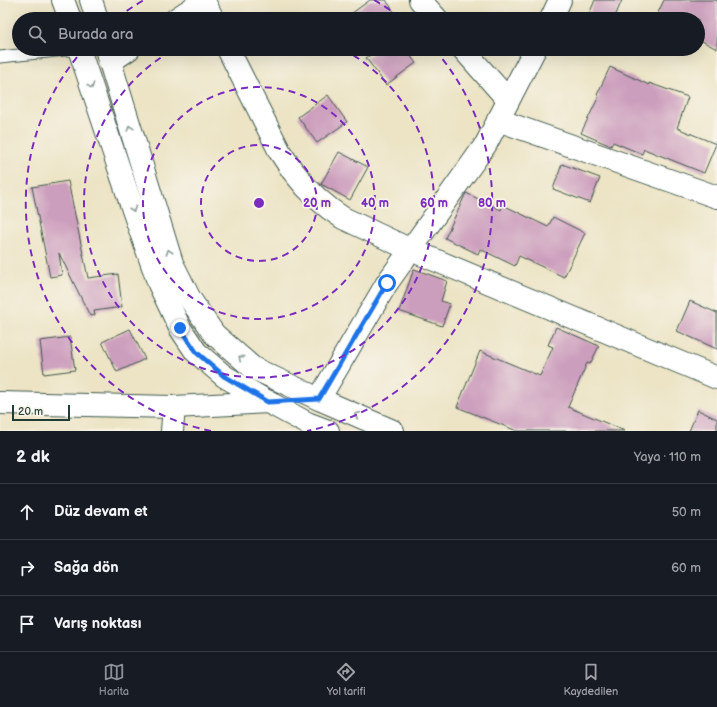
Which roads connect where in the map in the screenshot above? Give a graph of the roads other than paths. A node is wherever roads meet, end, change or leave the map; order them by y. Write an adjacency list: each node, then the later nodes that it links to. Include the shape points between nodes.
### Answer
1 (64, 0): 6 (street)
2 (91, 0): 7 (street)
3 (420, 0): 9 (street)
4 (560, 0): 10 (street)
5 (207, 7): 8 (street)
6 (68, 12)
7 (95, 12)
8 (194, 12)
9 (431, 12)
10 (554, 12)
11 (12, 56): 17 (lane)
12 (81, 56): 24 (street, one-way to 24, via 159,284 180,328 196,352 224,376)
13 (108, 56): 23 (street, one-way to 13, via 253,368 214,334 190,299 172,262)
14 (232, 56): 21 (street, via 280,152 306,187 343,218)
15 (469, 56): 18 (street)
16 (531, 56): 18 (street)
17 (0, 57)
18 (508, 100): 19 (street)
19 (498, 120): 20 (street); 21 (street, via 486,144)
20 (717, 197)
21 (411, 250): 22 (street); 23 (street, via 387,283)
22 (717, 378)
23 (319, 399): 24 (street); 29 (street, one-way to 23)
24 (268, 402): 26 (street); 28 (street)
25 (0, 403): 26 (street)
26 (174, 407): 27 (street)
27 (172, 431)
28 (328, 431)
29 (393, 431)

